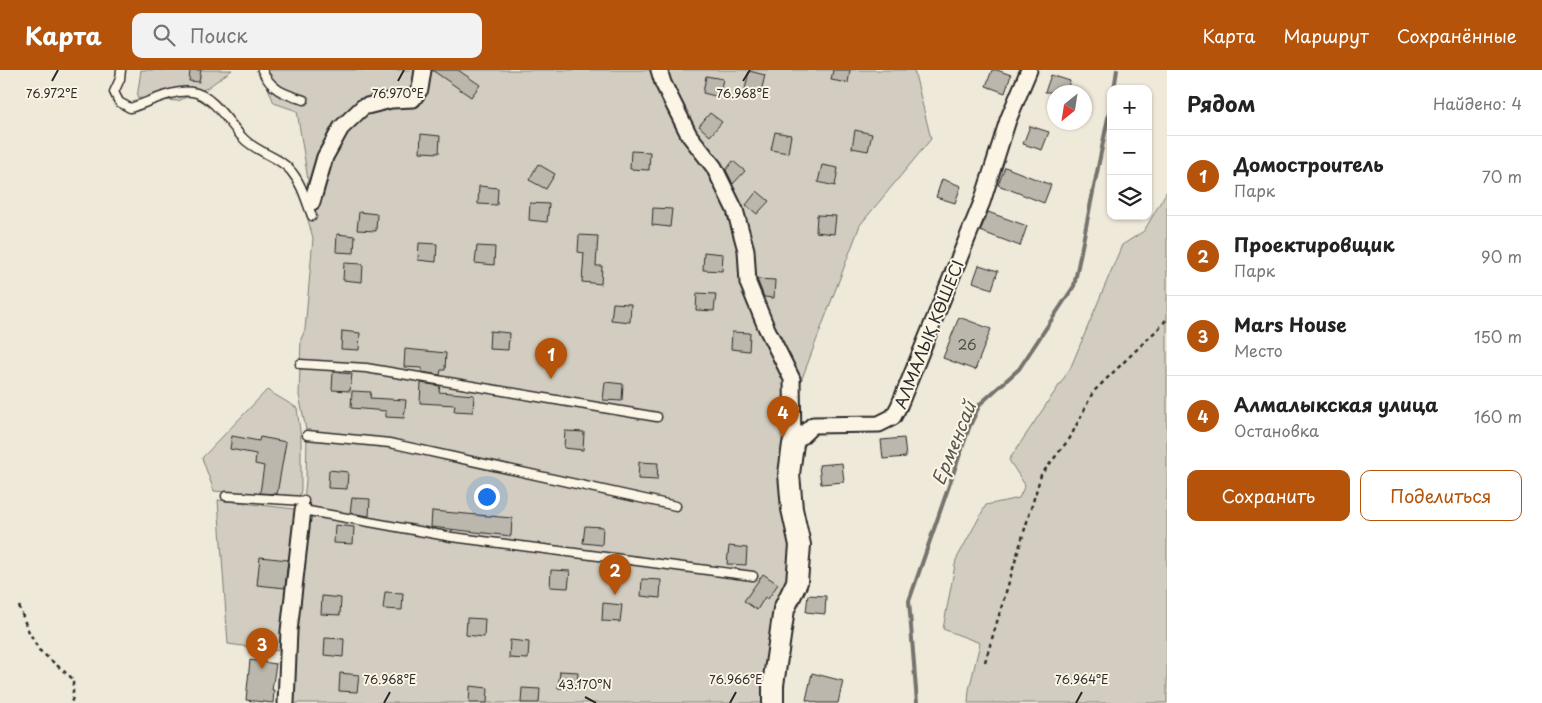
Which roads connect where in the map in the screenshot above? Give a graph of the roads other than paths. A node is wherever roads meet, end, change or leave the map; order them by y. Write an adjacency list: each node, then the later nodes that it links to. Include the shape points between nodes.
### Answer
1 (121, 70): 7 (lane, via 114,92 119,102 130,108 180,92 193,92 208,99 250,146 280,161 293,173)
2 (262, 70): 6 (lane, via 266,80 282,94)
3 (423, 70): 7 (street, via 420,89 413,99 363,107 341,128 325,157)
4 (659, 70): 11 (street, via 689,135 714,167 735,210 746,250 748,283 792,379)
5 (1029, 70): 11 (street, АЛМАЛЫҚ КӨШЕСІ, via 1008,120 978,211 893,417 879,424 813,425)
6 (304, 100)
7 (312, 209)
8 (300, 364): 9 (lane, via 366,368)
9 (657, 417)
10 (307, 435): 14 (lane, via 390,443)
11 (793, 444): 17 (street, via 789,474 792,510 800,545 797,582 784,609)
12 (226, 496): 13 (lane)
13 (304, 506): 15 (lane, via 452,537); 16 (street, via 289,631)
14 (676, 506)
15 (753, 576)
16 (286, 703)
17 (773, 703)

